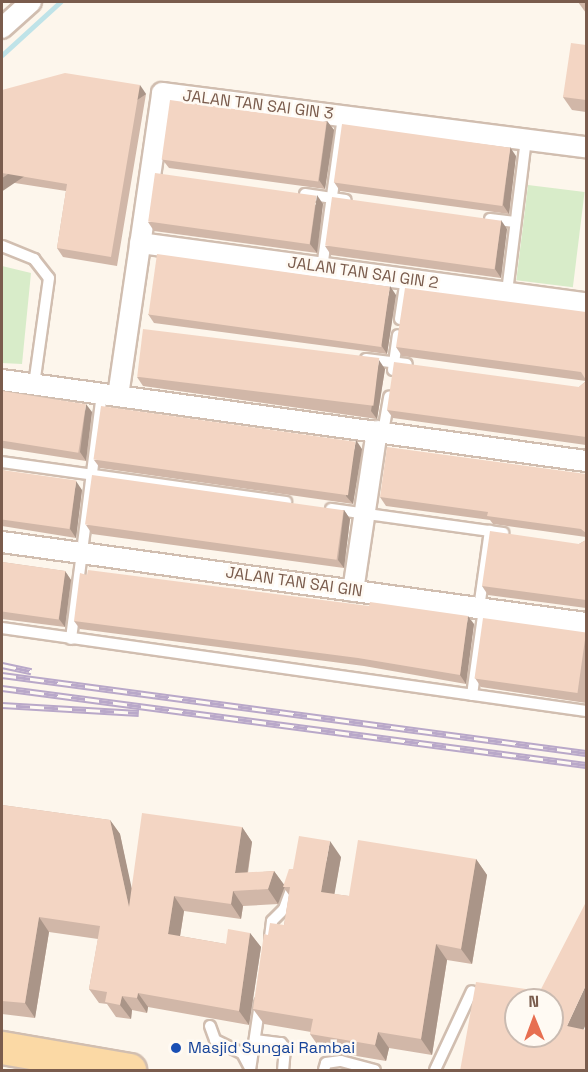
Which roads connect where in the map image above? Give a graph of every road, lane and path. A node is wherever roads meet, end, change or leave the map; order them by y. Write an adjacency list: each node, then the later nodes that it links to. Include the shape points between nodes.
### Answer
1 (31, 2): 2 (street)
2 (2, 28)
3 (343, 116): 4 (street, JALAN TAN SAI GIN 3); 7 (lane); 11 (street, JALAN TAN SAI GIN 3, via 162,93 156,174)
4 (526, 139): 5 (street, JALAN TAN SAI GIN 3); 10 (lane)
5 (586, 147)
6 (297, 193): 7 (lane)
7 (331, 198): 8 (lane); 13 (lane)
8 (354, 201)
9 (480, 218): 10 (lane)
10 (515, 222): 15 (lane)
11 (140, 243): 13 (street, JALAN TAN SAI GIN 2); 22 (street, JALAN TAN SAI GIN 3, via 134,328)
12 (2, 246): 21 (lane, via 34,259 49,278)
13 (322, 267): 14 (street, JALAN TAN SAI GIN 2)
14 (406, 279): 15 (street, JALAN TAN SAI GIN 2); 18 (lane)
15 (507, 292): 16 (street, JALAN TAN SAI GIN 2)
16 (586, 303)
17 (348, 356): 18 (lane)
18 (394, 362): 19 (lane); 23 (lane)
19 (417, 365)
20 (2, 380): 21 (street)
21 (34, 385): 22 (street)
22 (110, 395): 23 (street); 26 (lane)
23 (380, 432): 24 (street); 29 (street)
24 (586, 461)
25 (2, 462): 26 (lane)
26 (92, 474): 27 (lane); 33 (lane)
27 (294, 503)
28 (317, 507): 29 (lane)
29 (365, 514): 30 (lane); 34 (street)
30 (490, 531): 31 (lane); 35 (lane)
31 (512, 534)
32 (2, 542): 33 (street, JALAN TAN SAI GIN)
33 (82, 553): 34 (street, JALAN TAN SAI GIN); 38 (lane)
34 (354, 591): 35 (street, JALAN TAN SAI GIN)
35 (482, 608): 36 (street, JALAN TAN SAI GIN); 39 (lane)
36 (586, 623)
37 (2, 628): 38 (lane)
38 (71, 639): 39 (lane)
39 (472, 695): 40 (lane)
40 (586, 711)
41 (295, 871): 42 (lane, via 284,909 272,921)
42 (267, 954)
43 (262, 986): 46 (lane)
44 (472, 991): 54 (lane)
45 (210, 1026): 49 (lane, via 215,1040 242,1053)
46 (255, 1040): 49 (lane); 51 (lane, via 281,1043 285,1048)
47 (10, 1053): 48 (main road)
48 (50, 1063): 50 (main road)
49 (250, 1069)
50 (130, 1071)
51 (283, 1071)
52 (324, 1071): 53 (lane, via 326,1063 341,1061)
53 (375, 1071)
54 (435, 1071)

